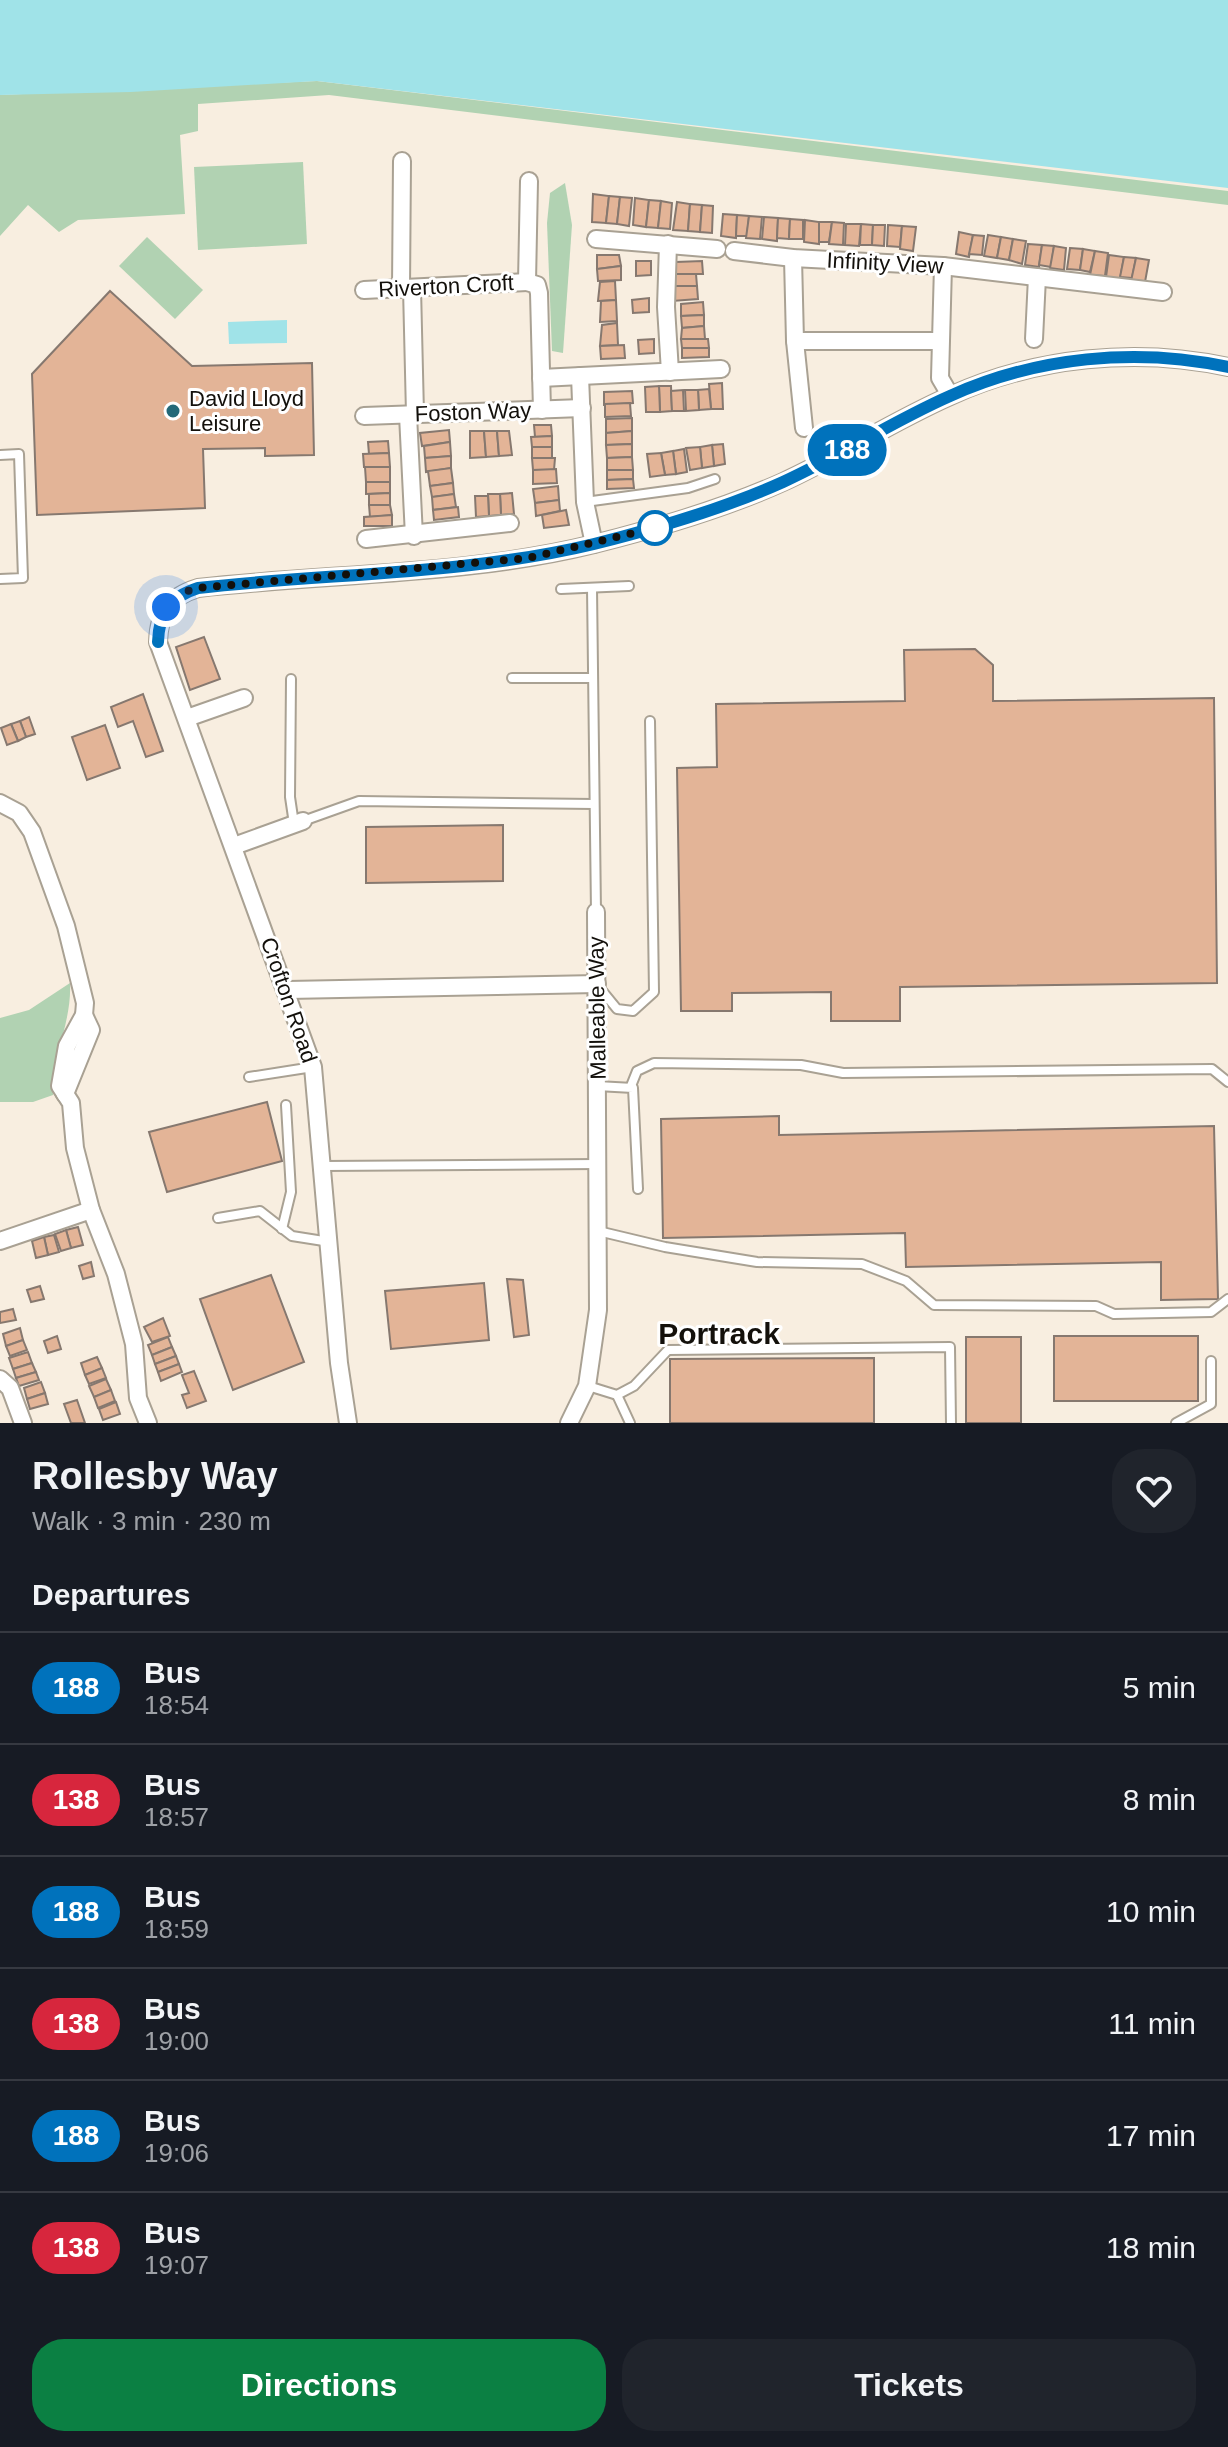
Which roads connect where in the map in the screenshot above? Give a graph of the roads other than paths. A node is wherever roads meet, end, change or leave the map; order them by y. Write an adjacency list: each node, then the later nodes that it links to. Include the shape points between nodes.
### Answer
1 (402, 161): 9 (street)
2 (529, 181): 8 (street)
3 (596, 239): 4 (street, Infinity View)
4 (668, 244): 5 (street, Infinity View); 17 (street)
5 (793, 258): 6 (street, Infinity View); 13 (street)
6 (943, 266): 7 (street, Infinity View); 14 (street)
7 (1037, 277): 11 (street, Infinity View); 12 (street)
8 (527, 282): 9 (street, Riverton Croft); 19 (street, via 537,285 539,293)
9 (406, 288): 10 (street, Riverton Croft); 23 (street)
10 (364, 290)
11 (1163, 292)
12 (1034, 339)
13 (795, 341): 14 (street); 25 (street)
14 (939, 341): 20 (street, via 940,378)
15 (1228, 367): 20 (street, via 1093,359 999,377)
16 (721, 369): 17 (street)
17 (670, 372): 18 (street)
18 (580, 376): 19 (street); 21 (street)
19 (541, 378): 22 (street)
20 (950, 395): 32 (street, via 784,482 703,513)
21 (582, 408): 22 (street, Foston Way); 28 (street)
22 (542, 410): 23 (street, Foston Way)
23 (412, 415): 24 (street, Foston Way); 30 (street)
24 (364, 416)
25 (804, 428)
26 (0, 455): 33 (lane, via 19,454 23,578)
27 (715, 479): 28 (lane, via 688,488)
28 (585, 502): 32 (street)
29 (510, 523): 30 (street)
30 (414, 536): 31 (street)
31 (366, 539)
32 (594, 544): 41 (street, Crofton Road, via 461,566 198,588 178,594 166,607 158,642)
33 (0, 579)
34 (629, 586): 35 (lane)
35 (592, 588): 36 (lane); 38 (lane, Malleable Way)
36 (561, 589)
37 (512, 678): 38 (lane)
38 (593, 678): 44 (lane, Malleable Way)
39 (291, 679): 45 (lane, via 290,797)
40 (244, 698): 41 (street)
41 (187, 718): 46 (street, Crofton Road)
42 (650, 721): 48 (lane, via 654,992 633,1011 617,1009)
43 (0, 803): 59 (street, via 19,813 32,832 80,973 84,1015 91,1030 65,1094)
44 (594, 804): 45 (lane, via 359,801); 47 (lane, Malleable Way)
45 (298, 823): 46 (street)
46 (234, 846): 49 (street, Crofton Road)
47 (596, 912): 48 (street, Malleable Way)
48 (597, 984): 49 (street); 53 (street, Malleable Way)
49 (288, 990): 50 (street, Crofton Road)
50 (313, 1067): 51 (lane); 57 (street, Crofton Road)
51 (249, 1077)
52 (1228, 1082): 54 (lane, via 1212,1069 843,1073 801,1065 668,1063 643,1066)
53 (597, 1086): 54 (lane); 56 (street, Malleable Way)
54 (631, 1086): 58 (lane)
55 (286, 1105): 61 (lane, via 291,1192)
56 (598, 1164): 57 (lane); 62 (street, Malleable Way)
57 (324, 1166): 64 (street, Crofton Road)
58 (638, 1189)
59 (91, 1210): 63 (street); 71 (street, via 116,1274 134,1344 138,1398)
60 (218, 1218): 61 (lane, via 260,1211)
61 (282, 1229): 64 (lane, via 301,1239)
62 (598, 1231): 65 (lane, via 757,1262 862,1264 906,1281 934,1305 1096,1306 1114,1314 1211,1312); 68 (street, Malleable Way, via 598,1310)
63 (0, 1241)
64 (331, 1242): 72 (street, Crofton Road)
65 (1228, 1299)
66 (1211, 1361): 76 (lane, via 1211,1404)
67 (0, 1379): 70 (street, via 10,1388)
68 (587, 1386): 69 (lane); 73 (street, Malleable Way)
69 (617, 1395): 74 (lane); 75 (lane, via 634,1386 668,1350 950,1347)
70 (23, 1423)
71 (148, 1423)
72 (348, 1423)
73 (569, 1423)
74 (630, 1423)
75 (951, 1423)
76 (1176, 1423)

